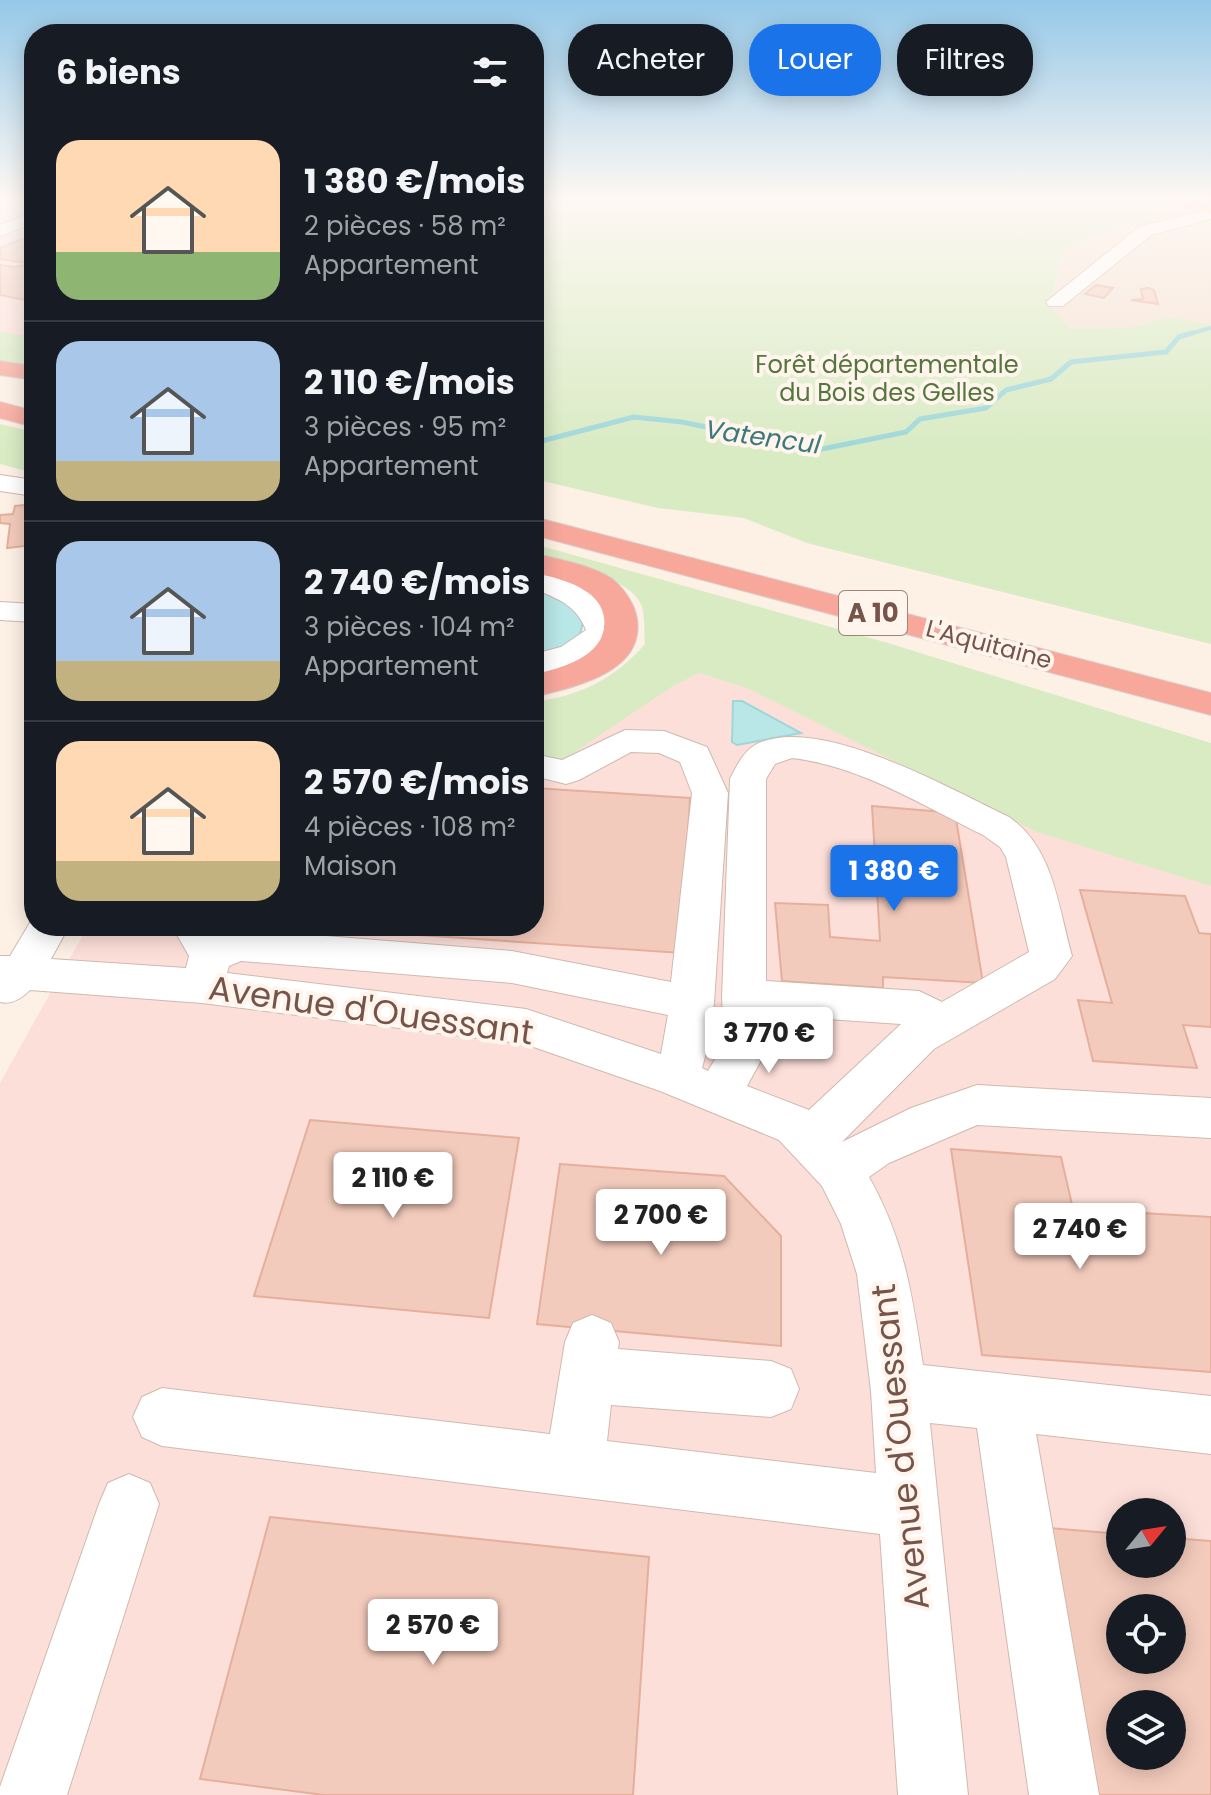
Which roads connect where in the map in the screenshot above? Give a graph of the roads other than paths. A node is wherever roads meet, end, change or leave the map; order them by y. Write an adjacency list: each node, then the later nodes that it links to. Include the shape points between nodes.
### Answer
1 (1080, 283): 2 (street)
2 (1056, 302)
3 (0, 368): 4 (highway)
4 (24, 372)
5 (0, 380): 6 (highway)
6 (24, 386)
7 (0, 402): 8 (highway)
8 (24, 407)
9 (0, 410): 10 (highway)
10 (24, 416)
11 (0, 483): 12 (street)
12 (24, 487)
13 (544, 503): 20 (highway, L'Aquitaine / A 10)
14 (544, 529): 22 (highway, L'Aquitaine / A 10)
15 (544, 566): 21 (highway, via 601,586 620,613 622,627 607,657)
16 (544, 583): 19 (street, via 592,608 602,631 592,645)
17 (0, 611): 18 (street)
18 (24, 612)
19 (544, 662)
20 (1211, 674)
21 (544, 683)
22 (1211, 704)
23 (544, 767): 31 (street, via 566,772 625,741 664,742 695,755 710,793)
24 (24, 926): 28 (street)
25 (24, 936): 28 (street)
26 (40, 936): 28 (street)
27 (202, 956): 28 (street, Avenue d'Ouessant); 29 (street, via 238,945 512,967); 33 (street, Avenue d'Ouessant)
28 (5, 974)
29 (570, 979): 31 (street); 33 (street)
30 (744, 997): 32 (street, via 919,1008); 32 (street, via 748,779 758,760 773,749 799,746 839,753 996,826 1025,855 1051,956 1040,968); 34 (street, via 747,1046)
31 (692, 1003): 34 (street, via 687,1042)
32 (940, 1024): 36 (street, via 918,1036)
33 (546, 1034): 34 (street, Avenue d'Ouessant)
34 (697, 1086): 36 (street, Avenue d'Ouessant, via 796,1126)
35 (1211, 1118): 36 (street, via 977,1105 872,1148)
36 (824, 1156): 38 (street, Avenue d'Ouessant, via 865,1219 883,1274)
37 (771, 1389): 42 (street, via 590,1358)
38 (899, 1391): 39 (street); 44 (street, Avenue d'Ouessant)
39 (1002, 1403): 41 (street); 47 (street)
40 (162, 1417): 42 (street)
41 (1211, 1425)
42 (574, 1466): 44 (street)
43 (129, 1504): 45 (street)
44 (909, 1507): 46 (street, Avenue d'Ouessant)
45 (32, 1795)
46 (933, 1795)
47 (1064, 1795)

